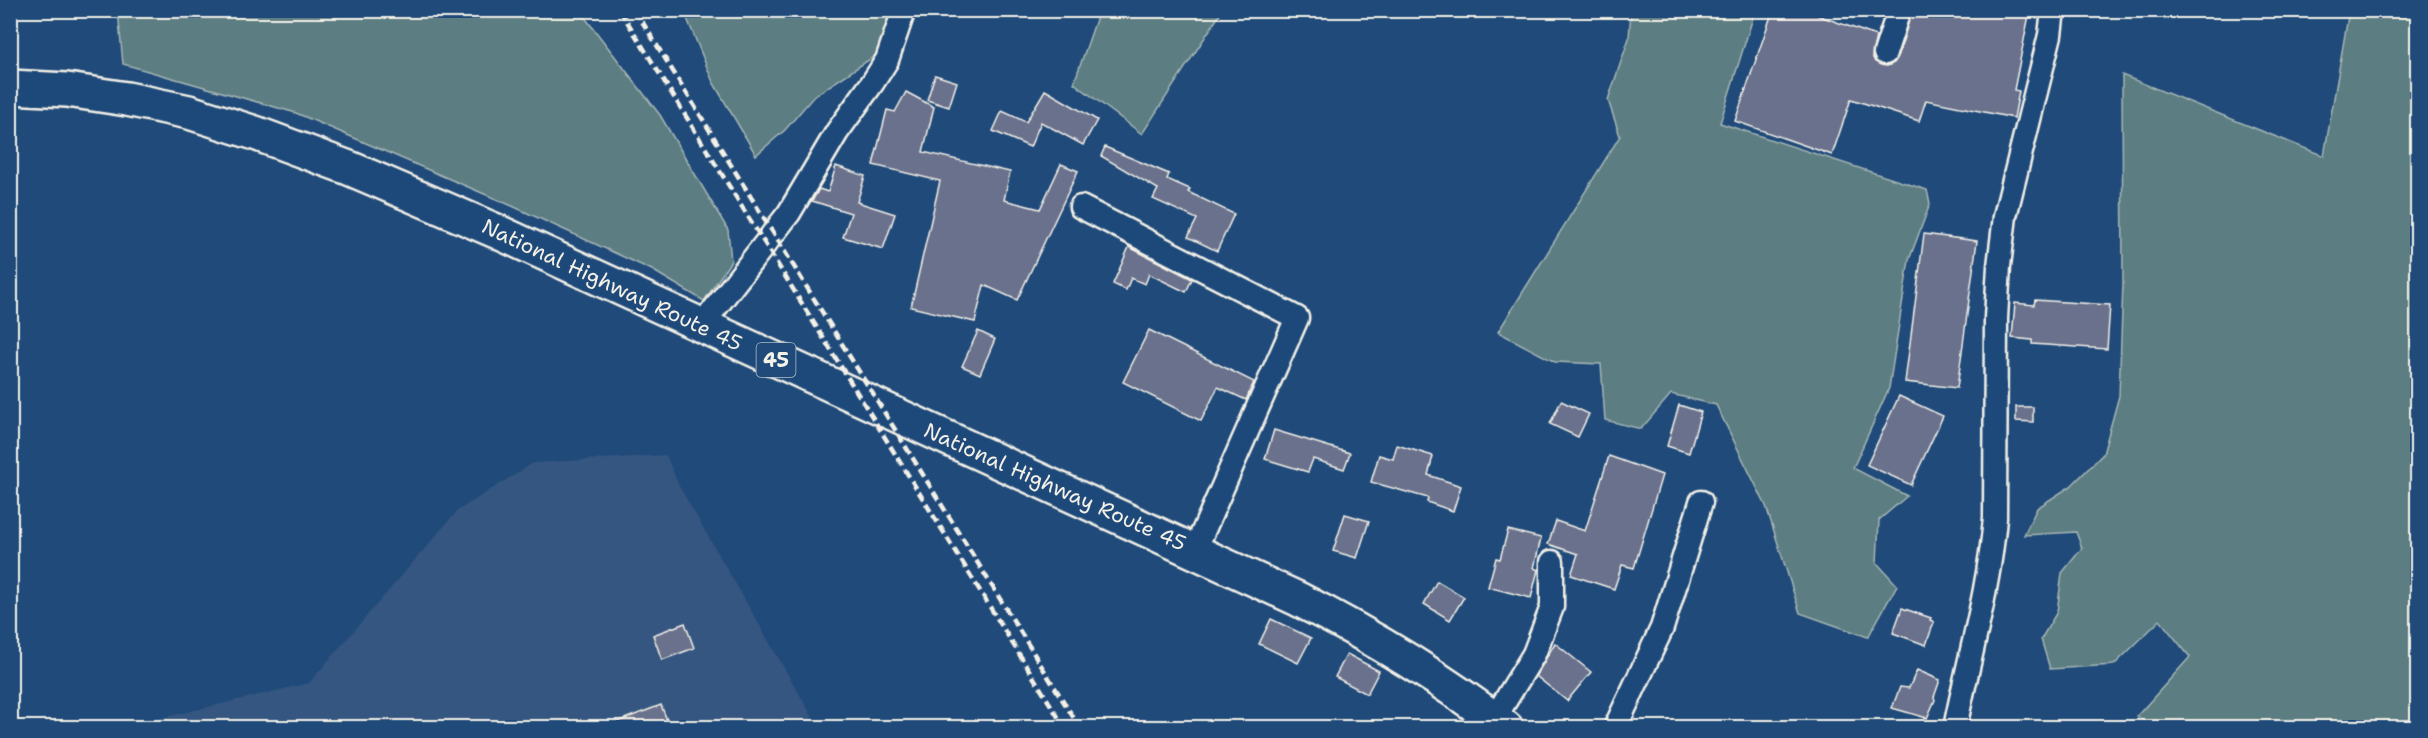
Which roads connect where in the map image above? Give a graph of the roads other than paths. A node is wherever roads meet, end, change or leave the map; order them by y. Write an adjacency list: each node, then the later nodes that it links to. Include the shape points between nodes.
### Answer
1 (904, 10): 7 (street, via 887,60 837,132 789,213)
2 (1899, 10): 4 (street)
3 (2053, 10): 13 (street, via 2005,216 1996,318 1992,551)
4 (1885, 53)
5 (10, 87): 7 (highway, National Highway Route 45 / 45, via 127,99 189,112 255,133 359,172)
6 (1082, 207): 9 (street, via 1297,318)
7 (702, 325): 9 (highway, National Highway Route 45 / 45)
8 (1701, 502): 12 (street, via 1662,628)
9 (1195, 550): 11 (highway, National Highway Route 45 / 45, via 1358,630)
10 (1552, 562): 11 (street, via 1552,607)
11 (1500, 723)
12 (1615, 728)
13 (1955, 728)

